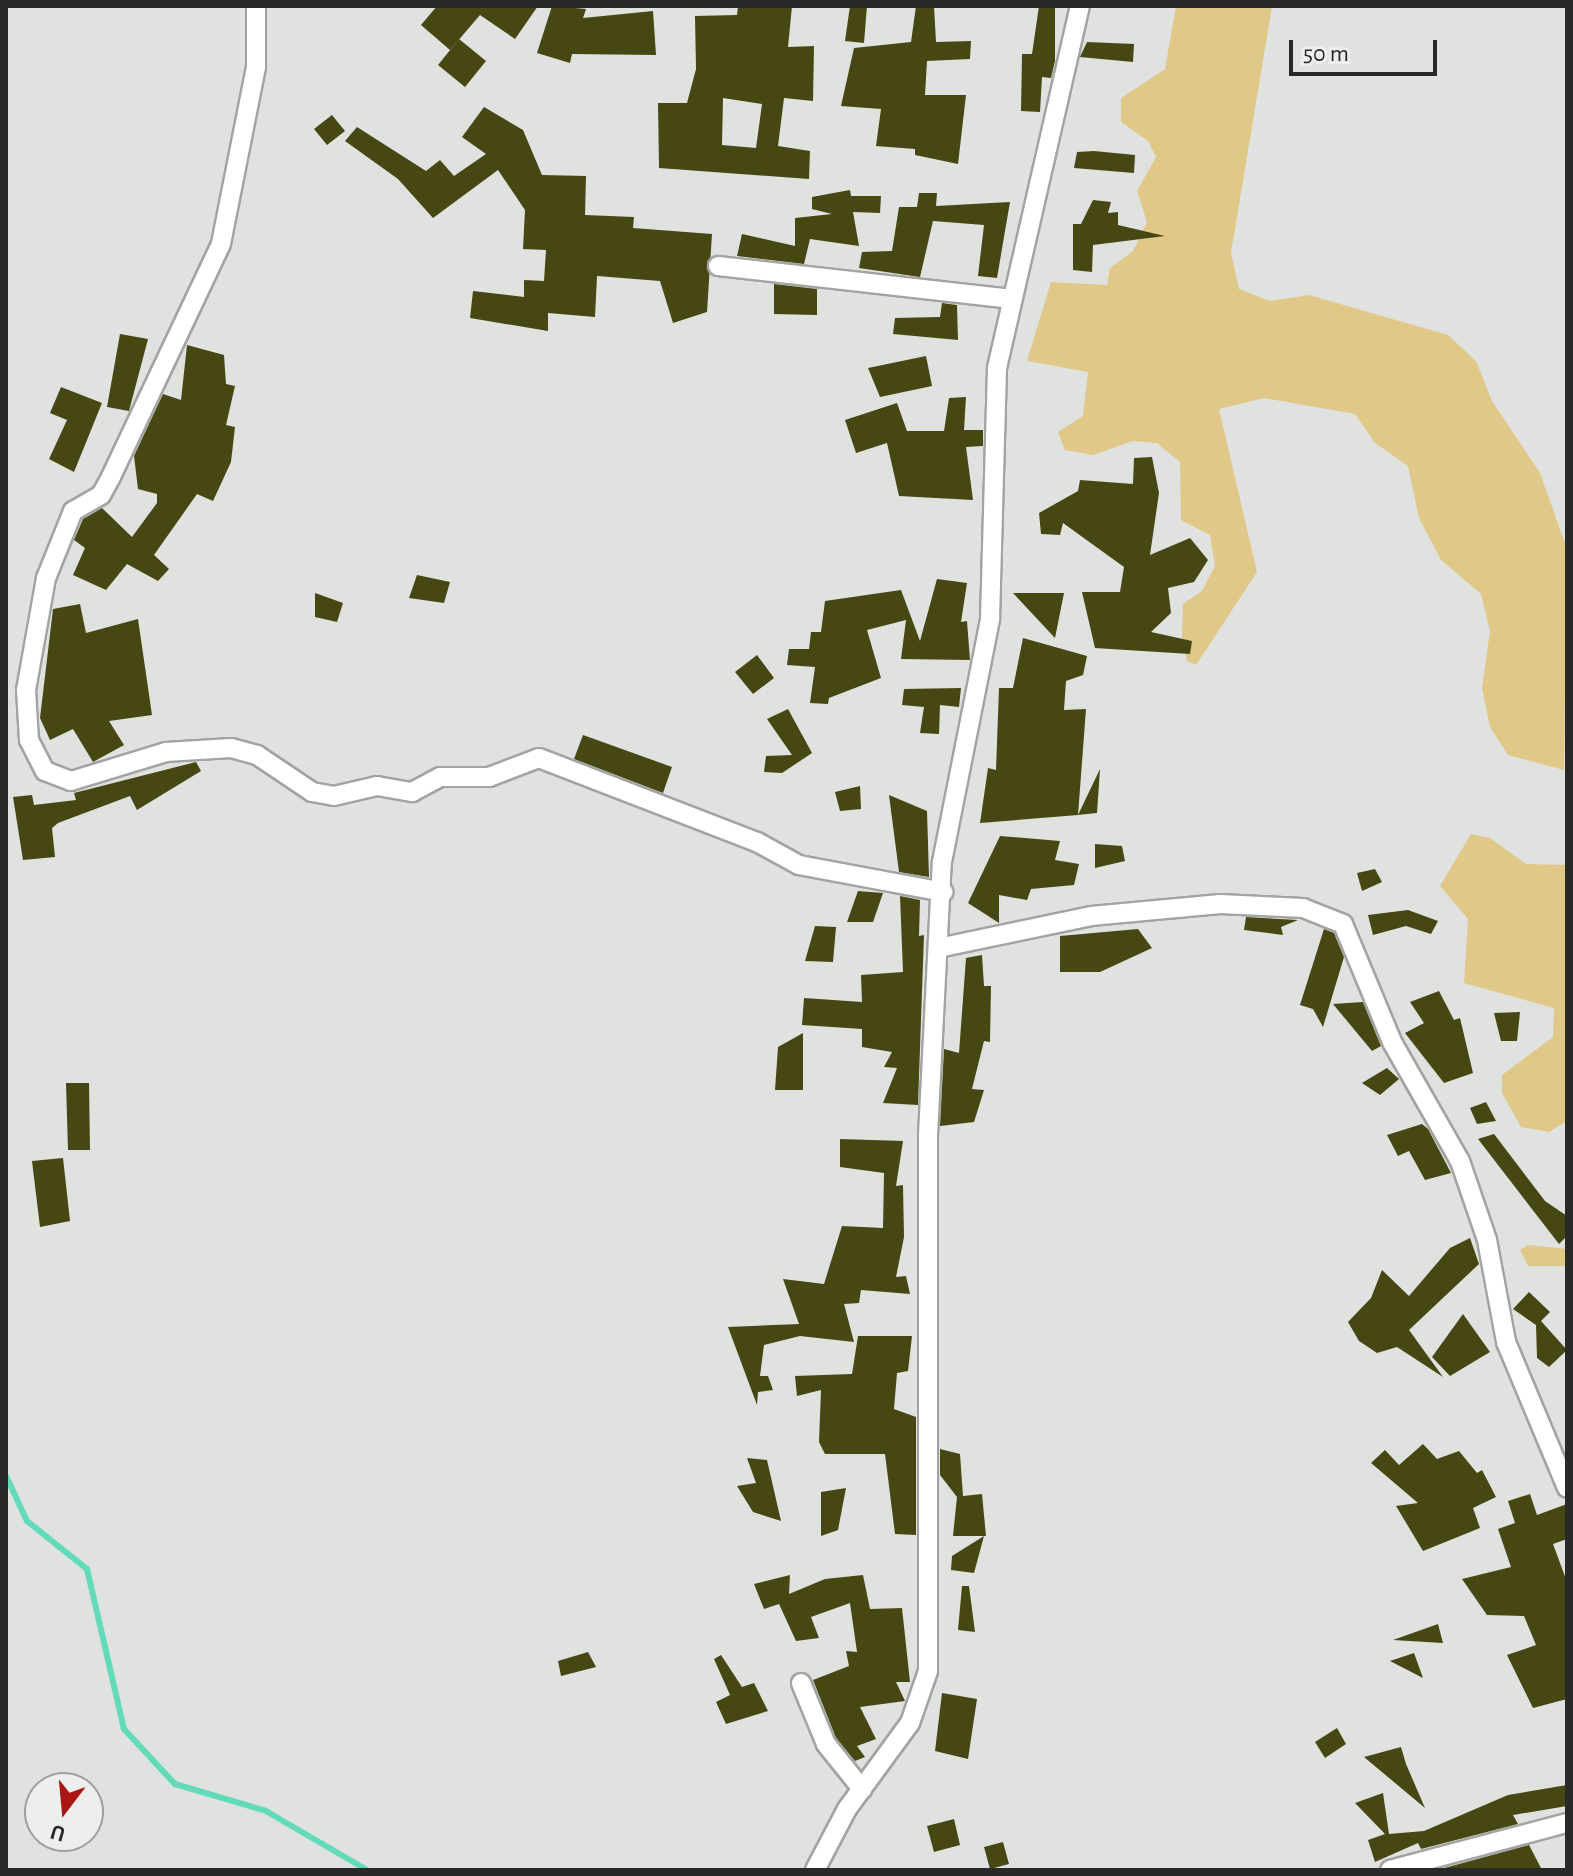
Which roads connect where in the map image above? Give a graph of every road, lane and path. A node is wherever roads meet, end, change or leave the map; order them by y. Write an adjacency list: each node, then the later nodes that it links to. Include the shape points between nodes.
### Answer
1 (256, 6): 5 (street, via 256,67 221,244 111,477 101,495 73,511 46,578 26,690 29,740 45,771 71,781 166,752 231,748 257,755 312,792 334,796 377,786 412,792 440,777 489,777 539,758 757,842 799,865)
2 (1080, 6): 4 (street)
3 (718, 266): 4 (street)
4 (1012, 299): 5 (street, via 995,390 990,619 949,807)
5 (943, 892): 6 (street)
6 (943, 947): 7 (street, via 1091,916 1220,904 1303,908 1343,924 1392,1042 1460,1161 1487,1240 1506,1342); 9 (street, via 928,1135 931,1640 921,1701)
7 (1567, 1488)
8 (801, 1683): 9 (street, via 826,1744)
9 (862, 1789): 11 (street)
10 (1567, 1823): 12 (street)
11 (815, 1870)
12 (1390, 1870)

